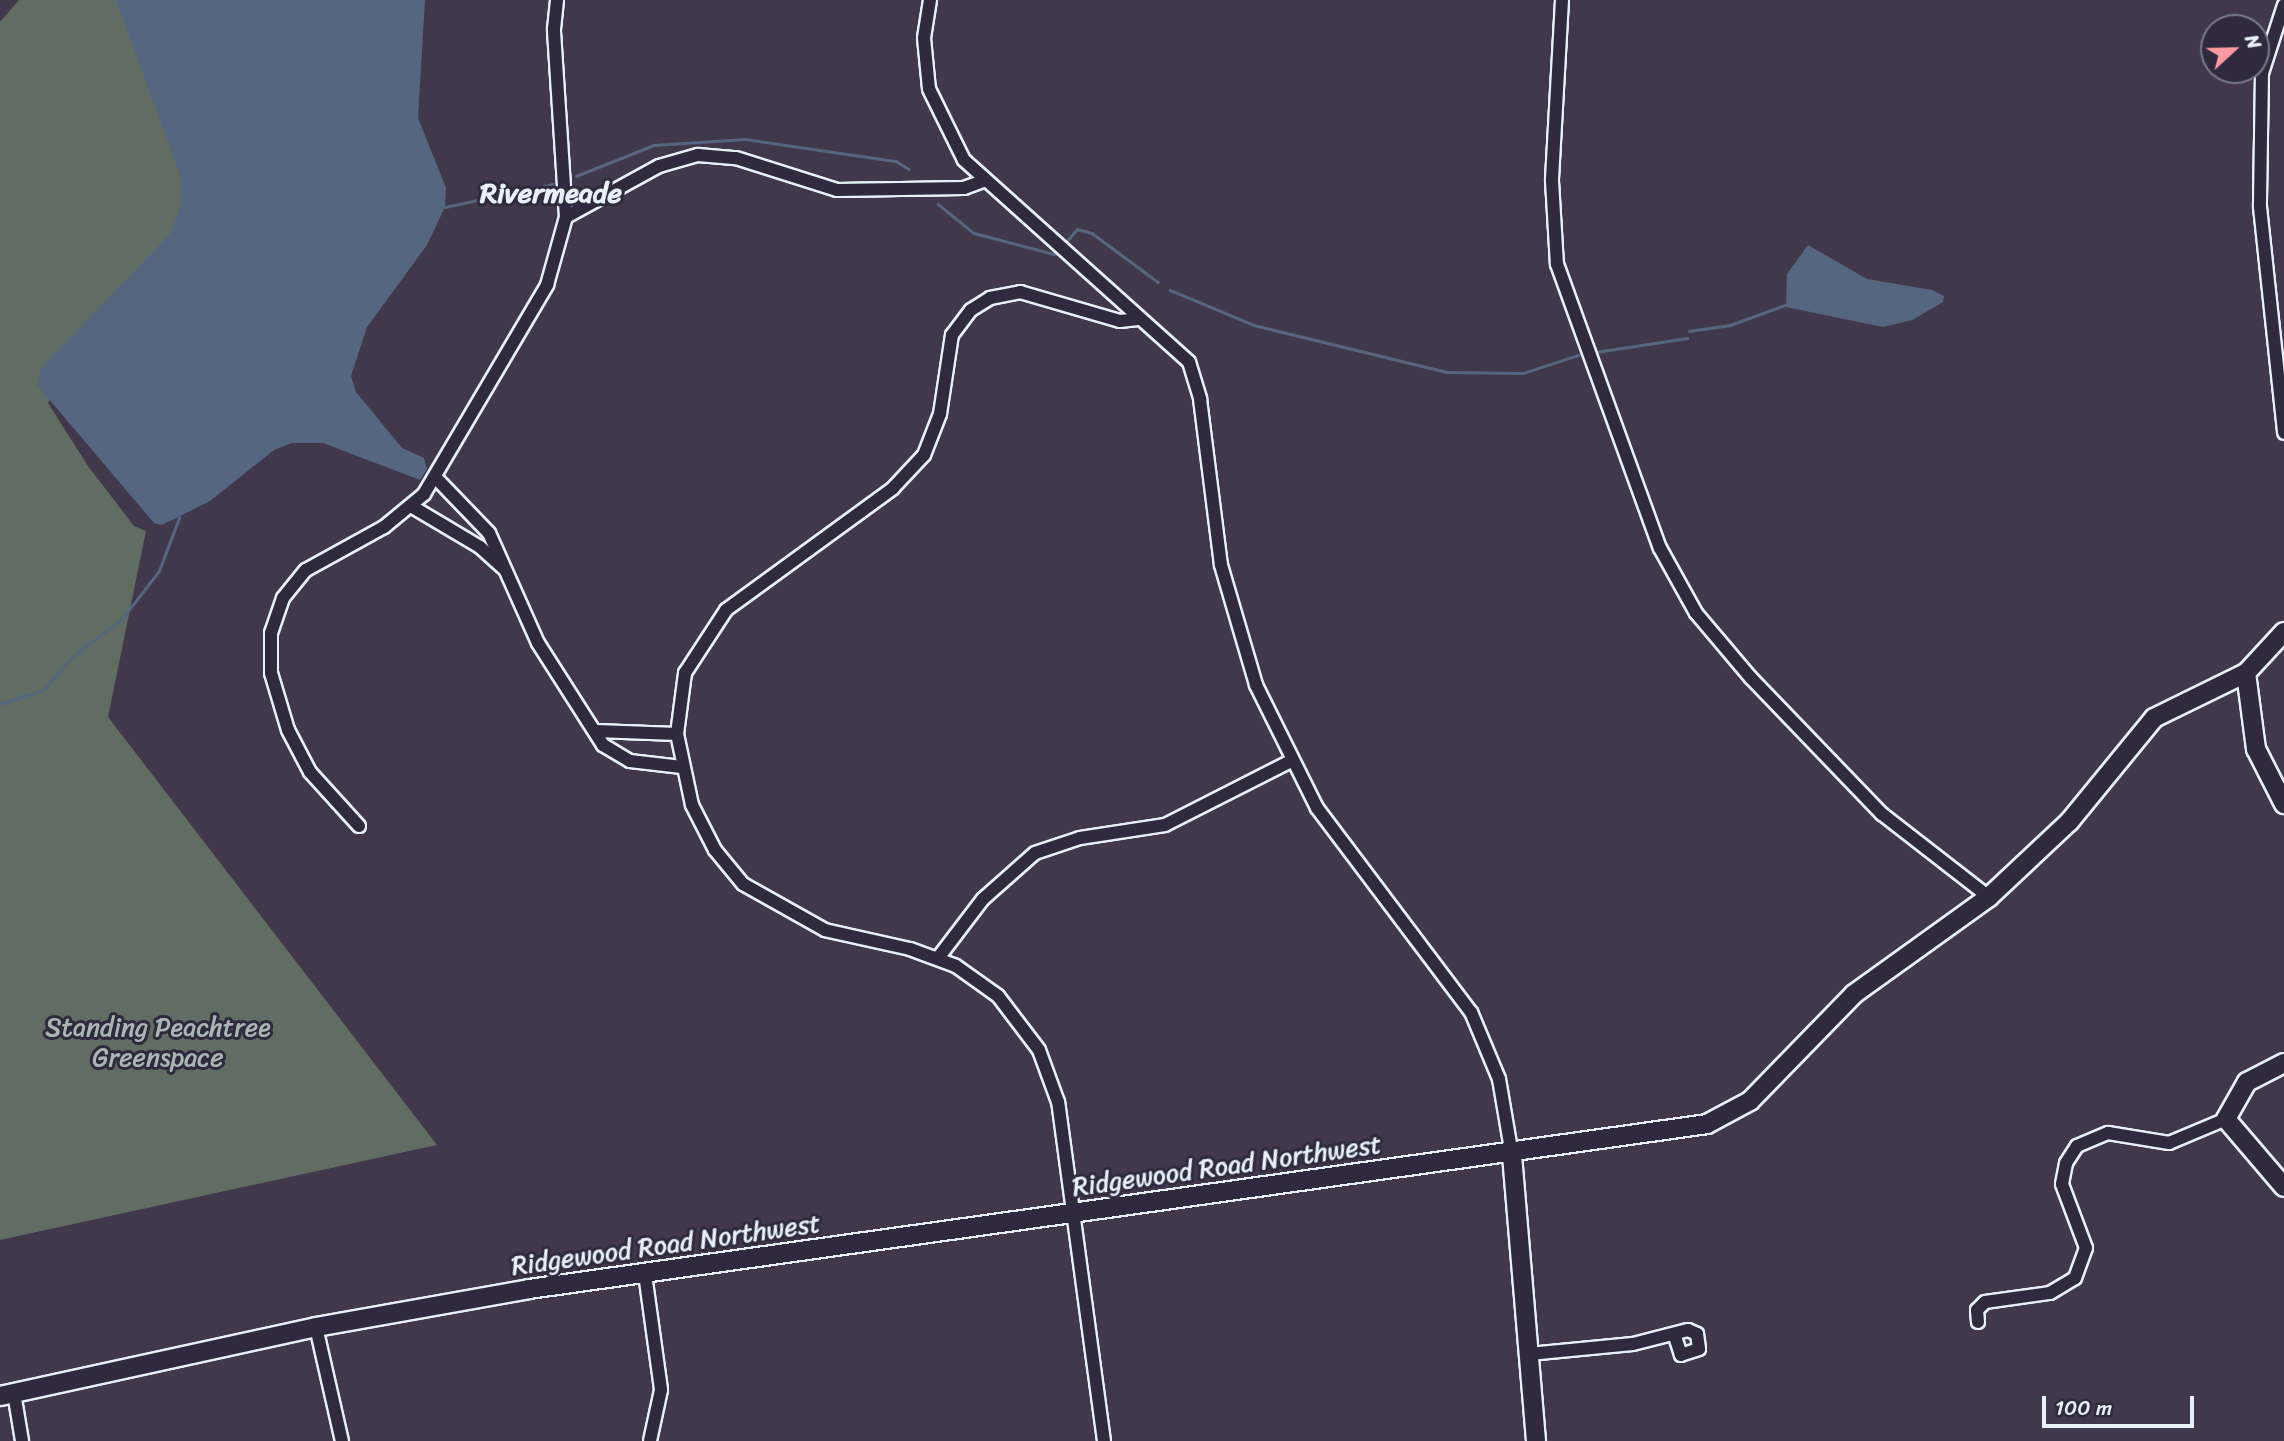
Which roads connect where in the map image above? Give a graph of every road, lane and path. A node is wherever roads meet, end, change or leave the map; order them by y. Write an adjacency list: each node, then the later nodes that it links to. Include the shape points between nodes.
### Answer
1 (557, 0): 6 (street, via 554,29)
2 (930, 0): 5 (street, via 924,38 929,89 949,139)
3 (1562, 0): 20 (street, via 1552,181 1557,264 1660,548 1696,613 1751,678 1882,814)
4 (2284, 5): 8 (street, via 2262,73 2260,207)
5 (983, 181): 6 (street, via 964,188 837,190 736,158 698,155 659,166); 7 (street)
6 (566, 217): 9 (street, via 547,285)
7 (1138, 320): 15 (street, via 1120,321 1020,292 990,298 971,310 952,335 940,414 923,455 893,488 726,610 685,673); 16 (street, via 1181,351 1194,372 1229,598 1256,685)
8 (2284, 433)
9 (436, 478): 10 (street); 11 (street, via 481,520)
10 (411, 506): 11 (street, via 480,547); 19 (street, via 306,570 283,598 271,633 271,673 288,730 310,772)
11 (503, 569): 14 (street, via 551,667)
12 (2284, 632): 13 (street, Ridgewood Road Northwest)
13 (2246, 673): 18 (street, via 2256,748); 20 (street, Ridgewood Road Northwest, via 2154,718 2069,822)
14 (596, 731): 15 (street); 17 (street, via 603,745 630,761)
15 (677, 734): 17 (street)
16 (1291, 761): 21 (street, via 1165,825 1080,838 1035,853 983,899); 24 (street, via 1347,853 1471,1012 1499,1079)
17 (682, 767): 21 (street, via 705,834 752,891 825,930)
18 (2284, 804)
19 (359, 826)
20 (1989, 897): 24 (street, Ridgewood Road Northwest, via 1854,994 1769,1085 1730,1113 1681,1131)
21 (938, 958): 26 (street, via 998,996 1040,1050 1058,1102)
22 (2284, 1063): 23 (street, via 2247,1082)
23 (2226, 1119): 25 (street); 28 (street, via 2169,1143 2108,1133 2077,1146 2066,1163 2062,1184 2086,1248 2075,1278 2050,1293 1985,1302 1978,1310)
24 (1512, 1155): 26 (street, Ridgewood Road Northwest); 31 (street)
25 (2284, 1187)
26 (1073, 1214): 27 (street, Ridgewood Road Northwest); 36 (street)
27 (645, 1274): 29 (street, Ridgewood Road Northwest); 35 (street, via 661,1390)
28 (1978, 1322)
29 (317, 1327): 32 (street, Ridgewood Road Northwest); 34 (street)
30 (1675, 1337): 31 (street)
31 (1529, 1354): 37 (street)
32 (7, 1395): 33 (street)
33 (22, 1441)
34 (342, 1441)
35 (650, 1441)
36 (1104, 1441)
37 (1536, 1441)

